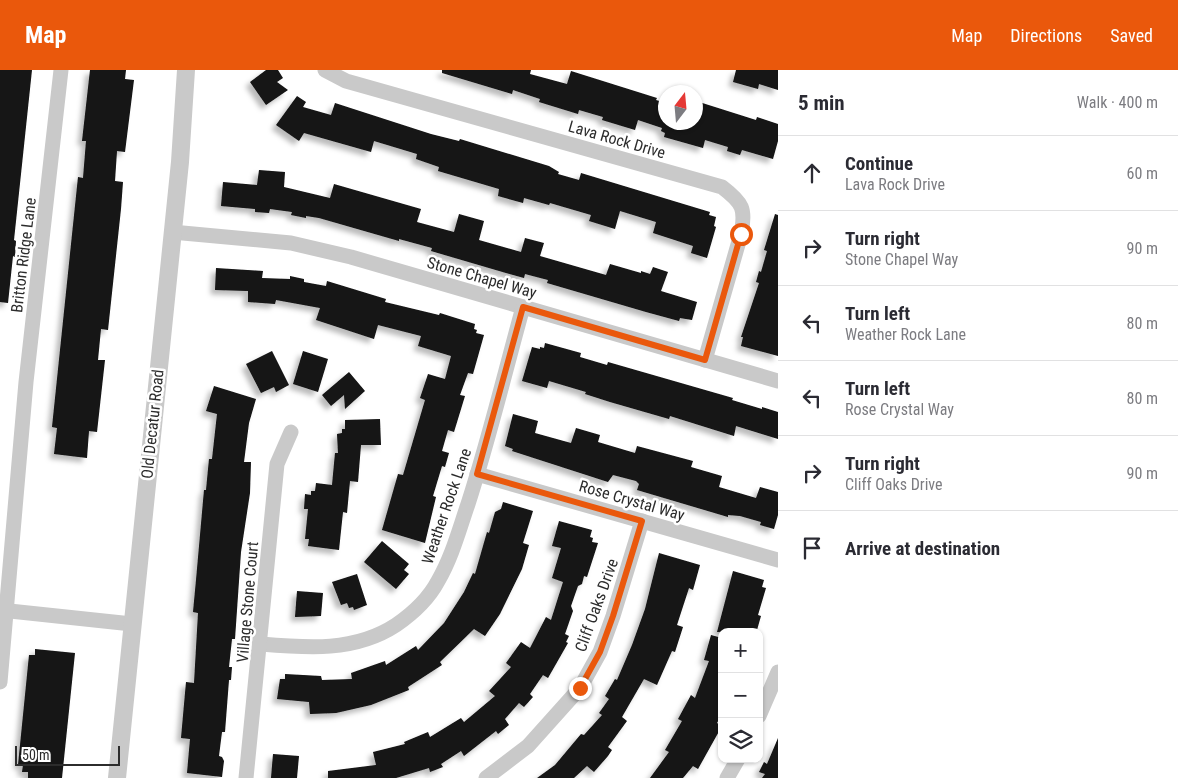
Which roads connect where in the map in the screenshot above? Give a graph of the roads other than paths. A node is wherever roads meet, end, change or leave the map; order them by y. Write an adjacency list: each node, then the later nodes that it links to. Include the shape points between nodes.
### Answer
1 (61, 70): 12 (street, Britton Ridge Lane)
2 (186, 70): 4 (street, Old Decatur Road)
3 (325, 70): 6 (street, Lava Rock Drive, via 346,81 722,187 738,200 744,216)
4 (172, 232): 5 (street, Stone Chapel Way, via 292,243); 13 (street, Old Decatur Road)
5 (523, 307): 6 (street, Stone Chapel Way); 9 (street, Weather Rock Lane)
6 (705, 360): 7 (street, Stone Chapel Way)
7 (778, 381)
8 (291, 432): 14 (street, Village Stone Court, via 277,464)
9 (477, 474): 10 (street, Rose Crystal Way); 14 (street, Weather Rock Lane, via 452,553 438,583 396,625 343,646 313,648)
10 (642, 521): 11 (street, Rose Crystal Way); 21 (street, Cliff Oaks Drive, via 600,652 580,688 528,746)
11 (778, 560)
12 (3, 611): 13 (street); 16 (street, Britton Ridge Lane)
13 (132, 624): 19 (street, Old Decatur Road)
14 (261, 644): 20 (street, Village Stone Court)
15 (778, 672): 17 (street)
16 (0, 682)
17 (763, 707)
18 (736, 763): 22 (street)
19 (116, 778)
20 (246, 778)
21 (486, 778)
22 (728, 778)

